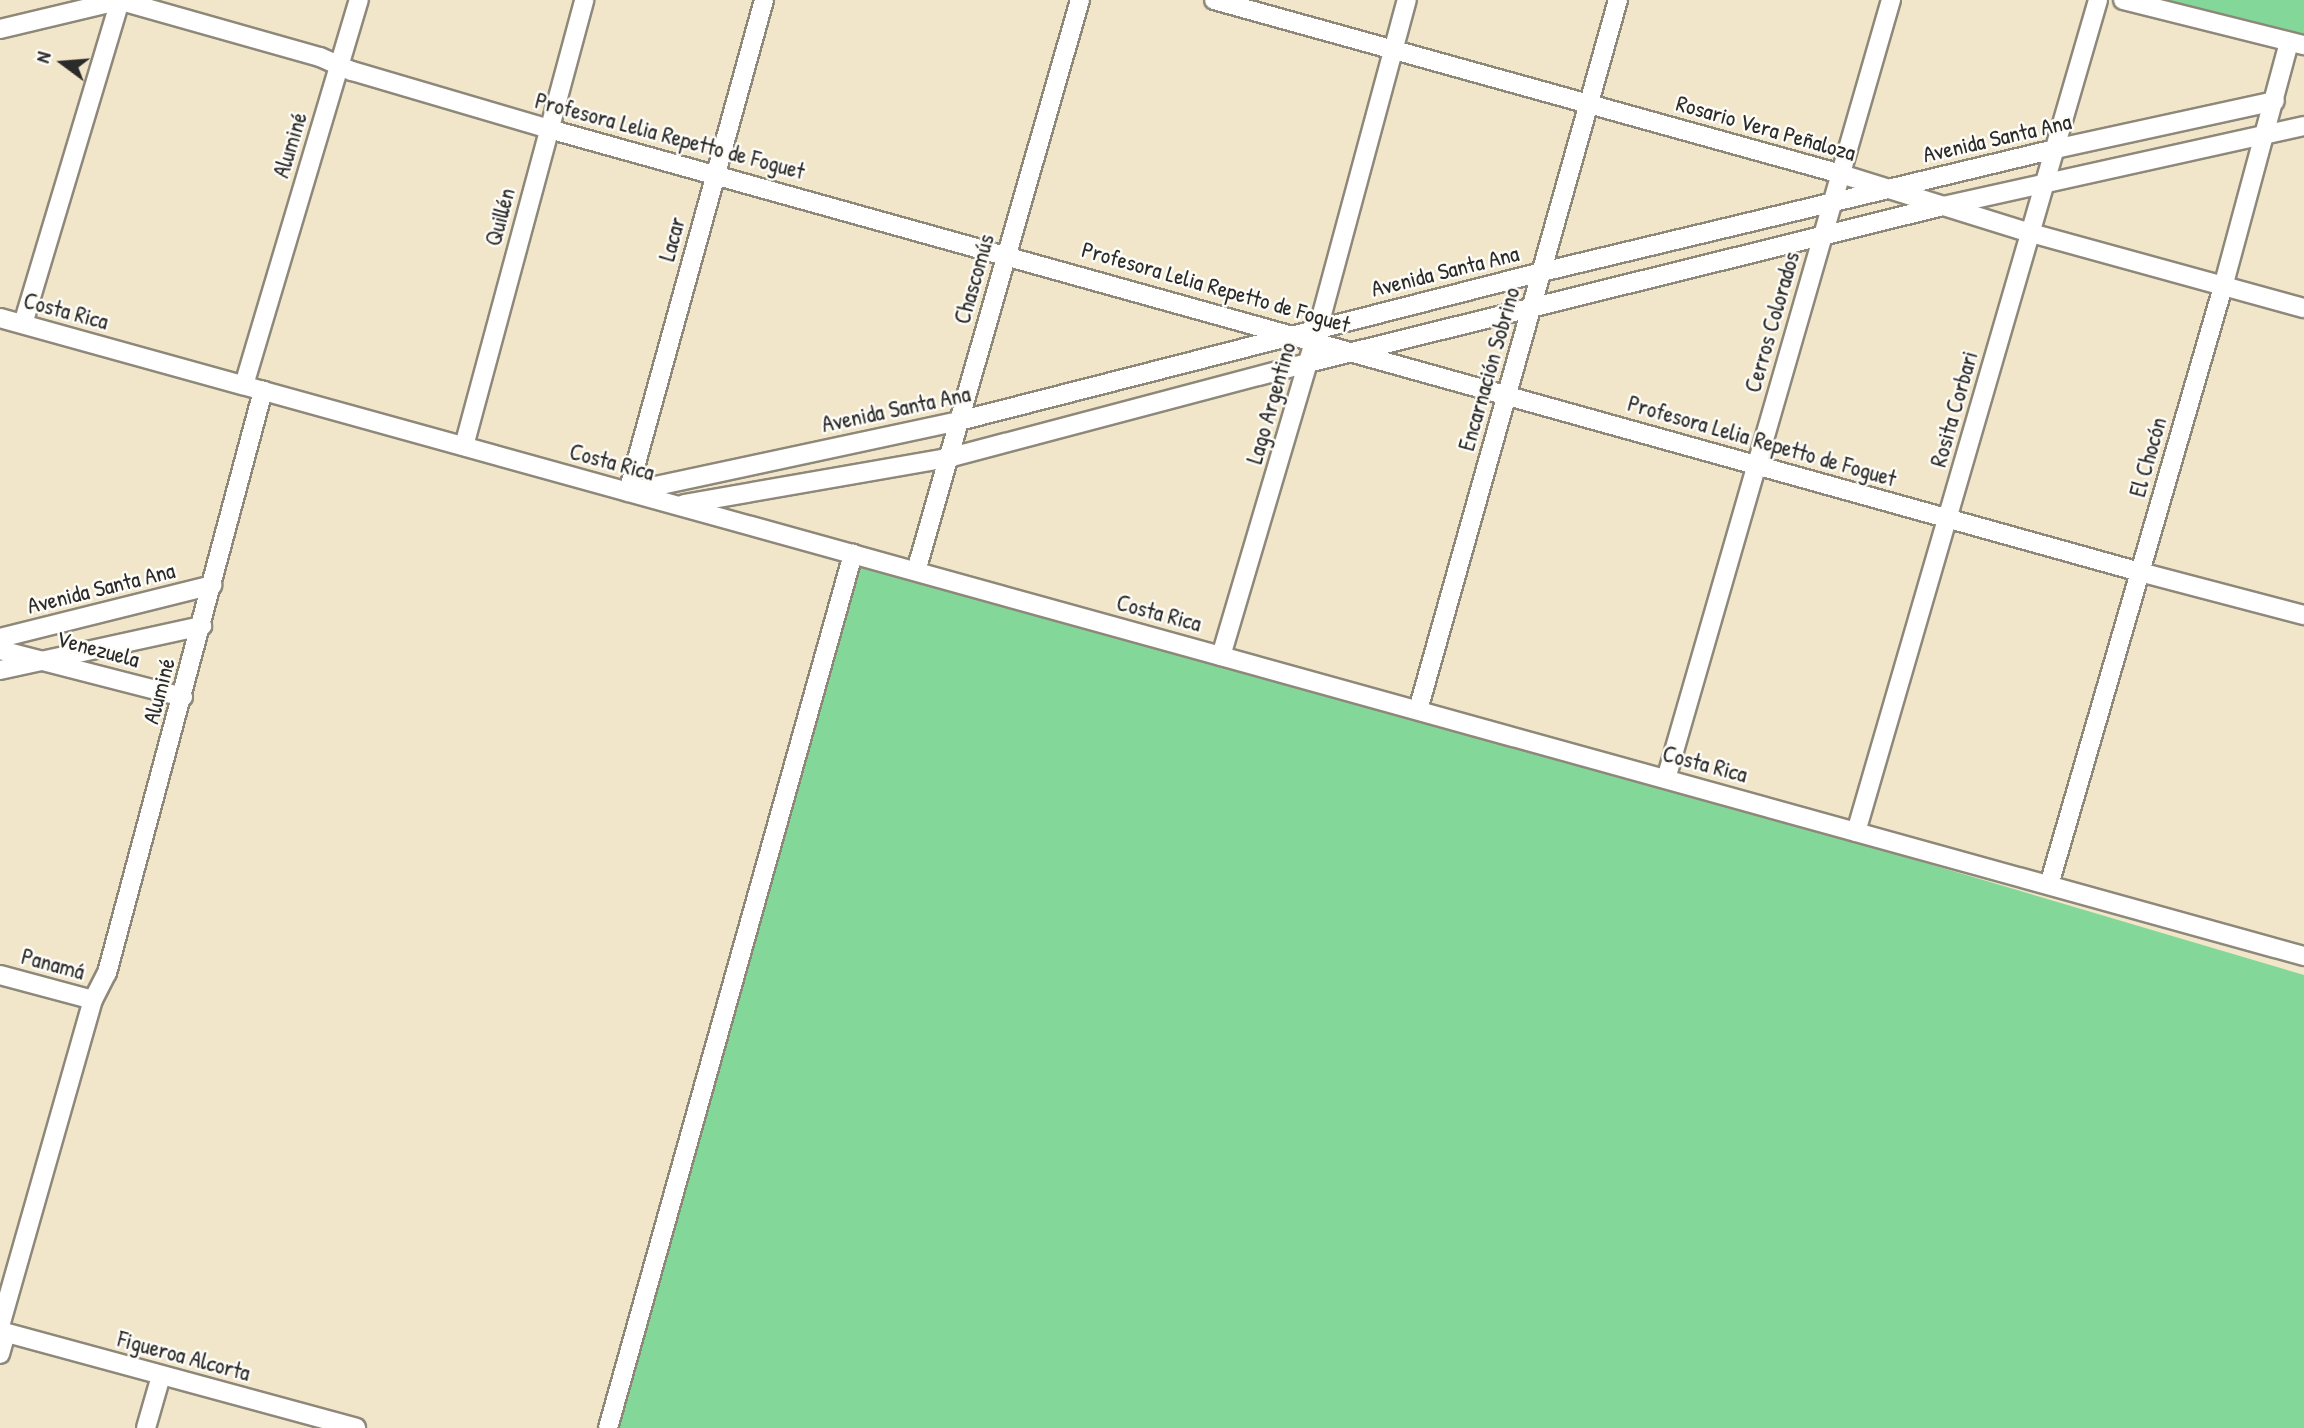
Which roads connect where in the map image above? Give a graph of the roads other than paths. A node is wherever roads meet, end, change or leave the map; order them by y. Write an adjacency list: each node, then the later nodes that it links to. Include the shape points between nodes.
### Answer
1 (120, 0): 12 (street); 15 (street, Profesora Lelia Repetto de Foguet); 36 (street)
2 (359, 0): 15 (street, Aluminé)
3 (584, 0): 19 (street, Quillén)
4 (764, 0): 22 (street, Lacar)
5 (1080, 0): 30 (street, Chascomús)
6 (1214, 0): 14 (street, Rosario Vera Peñaloza)
7 (1408, 0): 14 (street, Lago Argentino)
8 (1618, 0): 17 (street, Encarnación Sobrino)
9 (1891, 0): 23 (street, Cerros Colorados)
10 (2098, 0): 21 (street, Rosita Corbari)
11 (2123, 0): 13 (street)
12 (0, 29)
13 (2297, 44): 16 (street, El Chocón)
14 (1394, 50): 17 (street, Rosario Vera Peñaloza); 38 (street, Lago Argentino)
15 (340, 65): 19 (street, Profesora Lelia Repetto de Foguet); 41 (street, Aluminé)
16 (2275, 101): 20 (street, El Chocón); 21 (street, Avenida Santa Ana)
17 (1589, 104): 23 (street, Rosario Vera Peñaloza); 31 (street, Encarnación Sobrino)
18 (2304, 126): 20 (street)
19 (549, 129): 22 (street, Profesora Lelia Repetto de Foguet); 45 (street, Quillén)
20 (2265, 136): 24 (street); 32 (street, El Chocón)
21 (2055, 149): 24 (street, Rosita Corbari); 25 (street, Avenida Santa Ana)
22 (716, 173): 30 (street, Profesora Lelia Repetto de Foguet); 48 (street, Lacar)
23 (1841, 174): 25 (street, Rosario Vera Peñaloza); 26 (street, Cerros Colorados)
24 (2045, 182): 27 (street); 28 (street, Rosita Corbari)
25 (1887, 189): 26 (street, Avenida Santa Ana); 27 (street, Rosario Vera Peñaloza)
26 (1833, 202): 29 (street, Cerros Colorados); 31 (street, Avenida Santa Ana)
27 (1942, 206): 28 (street, Rosario Vera Peñaloza); 29 (street)
28 (2031, 233): 32 (street, Rosario Vera Peñaloza); 50 (street, Rosita Corbari)
29 (1823, 236): 33 (street); 47 (street, Cerros Colorados)
30 (1007, 255): 37 (street, Profesora Lelia Repetto de Foguet); 44 (street, Chascomús)
31 (1542, 272): 33 (street, Encarnación Sobrino); 38 (street, Avenida Santa Ana)
32 (2222, 287): 34 (street, Rosario Vera Peñaloza); 53 (street, El Chocón)
33 (1532, 308): 39 (street); 43 (street, Encarnación Sobrino)
34 (2304, 308)
35 (0, 318): 36 (street, Costa Rica)
36 (23, 324): 41 (street, Costa Rica)
37 (1294, 334): 38 (street, Profesora Lelia Repetto de Foguet); 44 (street, Avenida Santa Ana)
38 (1316, 334): 39 (street, Profesora Lelia Repetto de Foguet); 40 (street, Lago Argentino)
39 (1356, 352): 40 (street); 43 (street, Profesora Lelia Repetto de Foguet)
40 (1308, 363): 46 (street); 59 (street, Lago Argentino)
41 (244, 385): 42 (street, Costa Rica)
42 (263, 391): 45 (street, Costa Rica); 54 (street, Aluminé)
43 (1507, 395): 47 (street, Profesora Lelia Repetto de Foguet); 63 (street, Encarnación Sobrino)
44 (959, 421): 46 (street, Chascomús); 48 (street, Avenida Santa Ana)
45 (464, 446): 48 (street, Costa Rica)
46 (948, 458): 49 (street); 52 (street, Chascomús)
47 (1757, 465): 50 (street, Profesora Lelia Repetto de Foguet); 64 (street, Cerros Colorados)
48 (628, 492): 49 (street, Costa Rica)
49 (677, 505): 51 (street, Costa Rica)
50 (1948, 518): 53 (street, Profesora Lelia Repetto de Foguet); 65 (street, Rosita Corbari)
51 (853, 554): 52 (street, Costa Rica); 76 (street)
52 (916, 571): 59 (street, Costa Rica)
53 (2140, 572): 55 (street, Profesora Lelia Repetto de Foguet); 66 (street, El Chocón)
54 (213, 585): 56 (street, Aluminé); 57 (street, Avenida Santa Ana)
55 (2304, 615)
56 (202, 626): 60 (street); 62 (street, Aluminé)
57 (0, 638)
58 (0, 650): 60 (street, Venezuela)
59 (1221, 656): 63 (street, Costa Rica)
60 (45, 660): 61 (street); 62 (street, Venezuela)
61 (0, 670)
62 (183, 697): 69 (street, Aluminé, via 107,973)
63 (1418, 710): 64 (street, Costa Rica)
64 (1666, 779): 65 (street, Costa Rica)
65 (1856, 832): 66 (street, Costa Rica)
66 (2049, 885): 67 (street, Costa Rica)
67 (2304, 956)
68 (0, 975): 69 (street, Panamá)
69 (93, 1000): 70 (street, Aluminé)
70 (2, 1330): 71 (street); 72 (street, Figueroa Alcorta)
71 (0, 1354)
72 (161, 1376): 73 (street, Figueroa Alcorta); 74 (street)
73 (311, 1422): 75 (street, Figueroa Alcorta)
74 (146, 1428)
75 (356, 1428)
76 (608, 1428)

